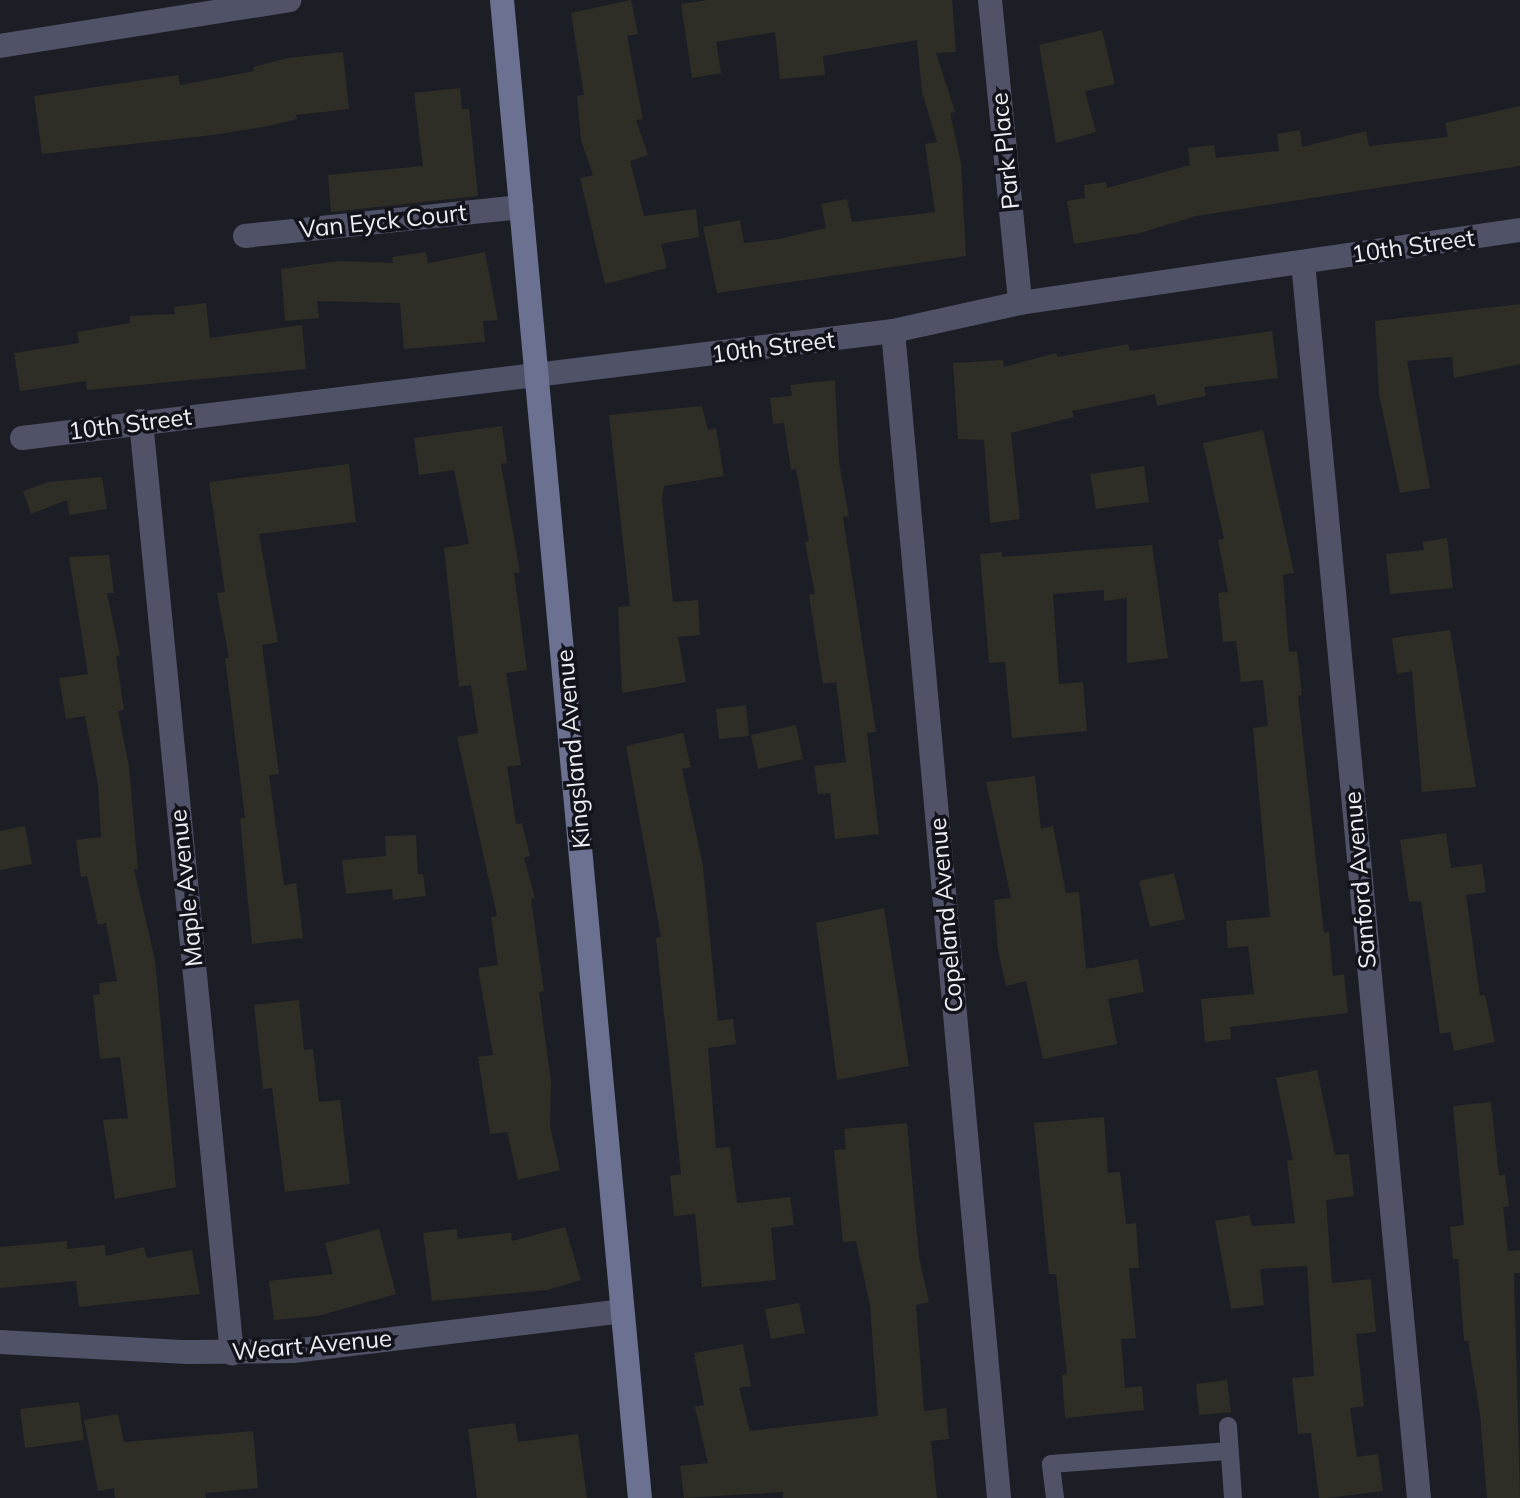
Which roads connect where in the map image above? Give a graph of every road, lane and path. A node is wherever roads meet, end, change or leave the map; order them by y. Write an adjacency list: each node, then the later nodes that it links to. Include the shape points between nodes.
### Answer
1 (289, 0): 4 (street)
2 (502, 0): 5 (main road, Kingsland Avenue)
3 (990, 0): 9 (street, Park Place)
4 (0, 46)
5 (521, 207): 7 (street, Van Eyck Court); 11 (main road, Kingsland Avenue)
6 (1520, 230): 8 (street, 10th Street)
7 (245, 236)
8 (1303, 262): 9 (street, 10th Street); 23 (street, Sanford Avenue)
9 (1020, 303): 10 (street, 10th Street)
10 (893, 331): 11 (street, 10th Street); 20 (street, Copeland Avenue)
11 (540, 376): 12 (street, 10th Street); 14 (main road, Kingsland Avenue)
12 (141, 421): 13 (street, 10th Street); 16 (street, Maple Avenue)
13 (22, 438)
14 (622, 1311): 16 (street, Weart Avenue); 19 (main road, Kingsland Avenue)
15 (0, 1342): 16 (street, Weart Avenue)
16 (232, 1354)
17 (1228, 1426): 18 (lane)
18 (1230, 1451): 21 (lane, via 1051,1464); 22 (lane)
19 (640, 1498)
20 (999, 1498)
21 (1055, 1498)
22 (1233, 1498)
23 (1419, 1498)

